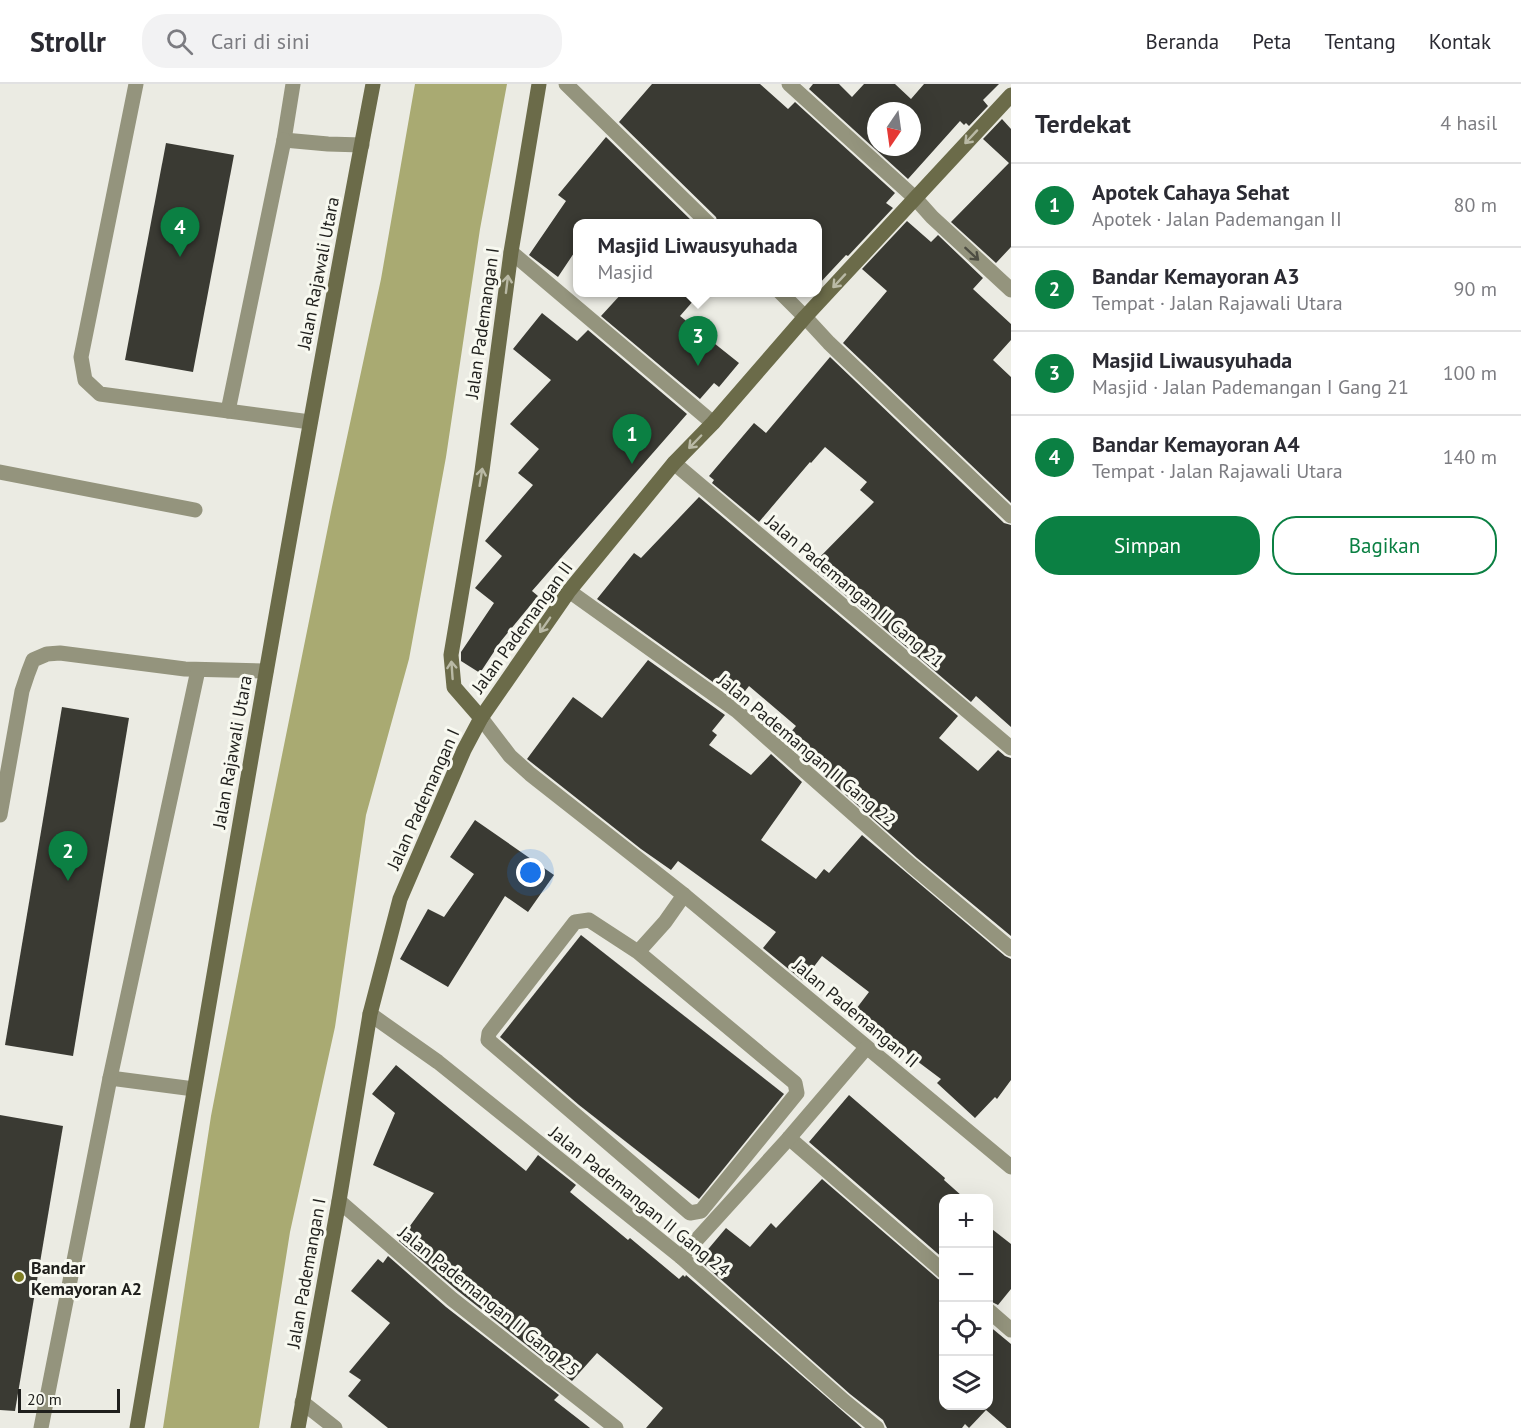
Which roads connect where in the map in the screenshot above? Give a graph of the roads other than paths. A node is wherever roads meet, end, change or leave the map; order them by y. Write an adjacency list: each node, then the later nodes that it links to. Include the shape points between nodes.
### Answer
1 (136, 84): 16 (street, via 81,357 85,380 100,394)
2 (293, 84): 8 (street)
3 (373, 84): 9 (street, Jalan Rajawali Utara)
4 (539, 84): 12 (street, Jalan Pademangan I)
5 (566, 84): 11 (street)
6 (789, 84): 10 (street)
7 (1011, 95): 10 (street, Jalan Pademangan II, one-way to 10)
8 (284, 140): 9 (street); 16 (street)
9 (362, 145): 17 (street, Jalan Rajawali Utara)
10 (915, 198): 13 (street, one-way to 13); 15 (street, Jalan Pademangan II, one-way to 15)
11 (704, 219)
12 (511, 252): 18 (street); 26 (street, Jalan Pademangan I, one-way to 12, via 454,687 451,655 482,471)
13 (1011, 290)
14 (785, 297): 15 (street)
15 (805, 317): 18 (street, Jalan Pademangan II); 22 (street)
16 (228, 411): 17 (street)
17 (310, 422): 25 (street, Jalan Rajawali Utara)
18 (713, 423): 19 (street, Jalan Pademangan II, one-way to 19)
19 (674, 463): 23 (street, Jalan Pademangan II); 27 (street, Jalan Pademangan II Gang 21)
20 (0, 472): 21 (street)
21 (195, 510)
22 (1011, 516)
23 (569, 591): 26 (street, Jalan Pademangan II, one-way to 26); 30 (street, Jalan Pademangan II Gang 22, via 737,711)
24 (198, 669): 25 (street); 28 (street, via 60,653 33,660 22,691); 34 (street)
25 (266, 671): 35 (street, Jalan Rajawali Utara)
26 (477, 724): 29 (street, Jalan Pademangan II); 32 (street, Jalan Pademangan I, via 400,898)
27 (1011, 748)
28 (0, 815)
29 (680, 902): 31 (street); 33 (street, Jalan Pademangan II)
30 (1011, 949)
31 (638, 952): 31 (street, via 795,1083 797,1093 700,1211 690,1213 488,1040 489,1033 575,922 589,920)
32 (370, 1014): 38 (street, Jalan Pademangan I); 39 (street, Jalan Pademangan II Gang 24, via 438,1062)
33 (866, 1048): 36 (street); 37 (street, Jalan Pademangan II)
34 (110, 1078): 35 (street); 44 (street)
35 (195, 1089): 45 (street, Jalan Rajawali Utara)
36 (789, 1138): 39 (street); 40 (street)
37 (1011, 1167)
38 (339, 1201): 43 (street, Jalan Pademangan I); 48 (street, Jalan Pademangan II Gang 25, via 452,1299)
39 (681, 1257): 49 (street, Jalan Pademangan II Gang 24)
40 (939, 1268)
41 (993, 1314): 42 (street)
42 (1011, 1330)
43 (302, 1402): 46 (street, Jalan Pademangan I); 47 (street)
44 (41, 1428)
45 (137, 1428)
46 (298, 1428)
47 (335, 1428)
48 (616, 1428)
49 (877, 1428)

